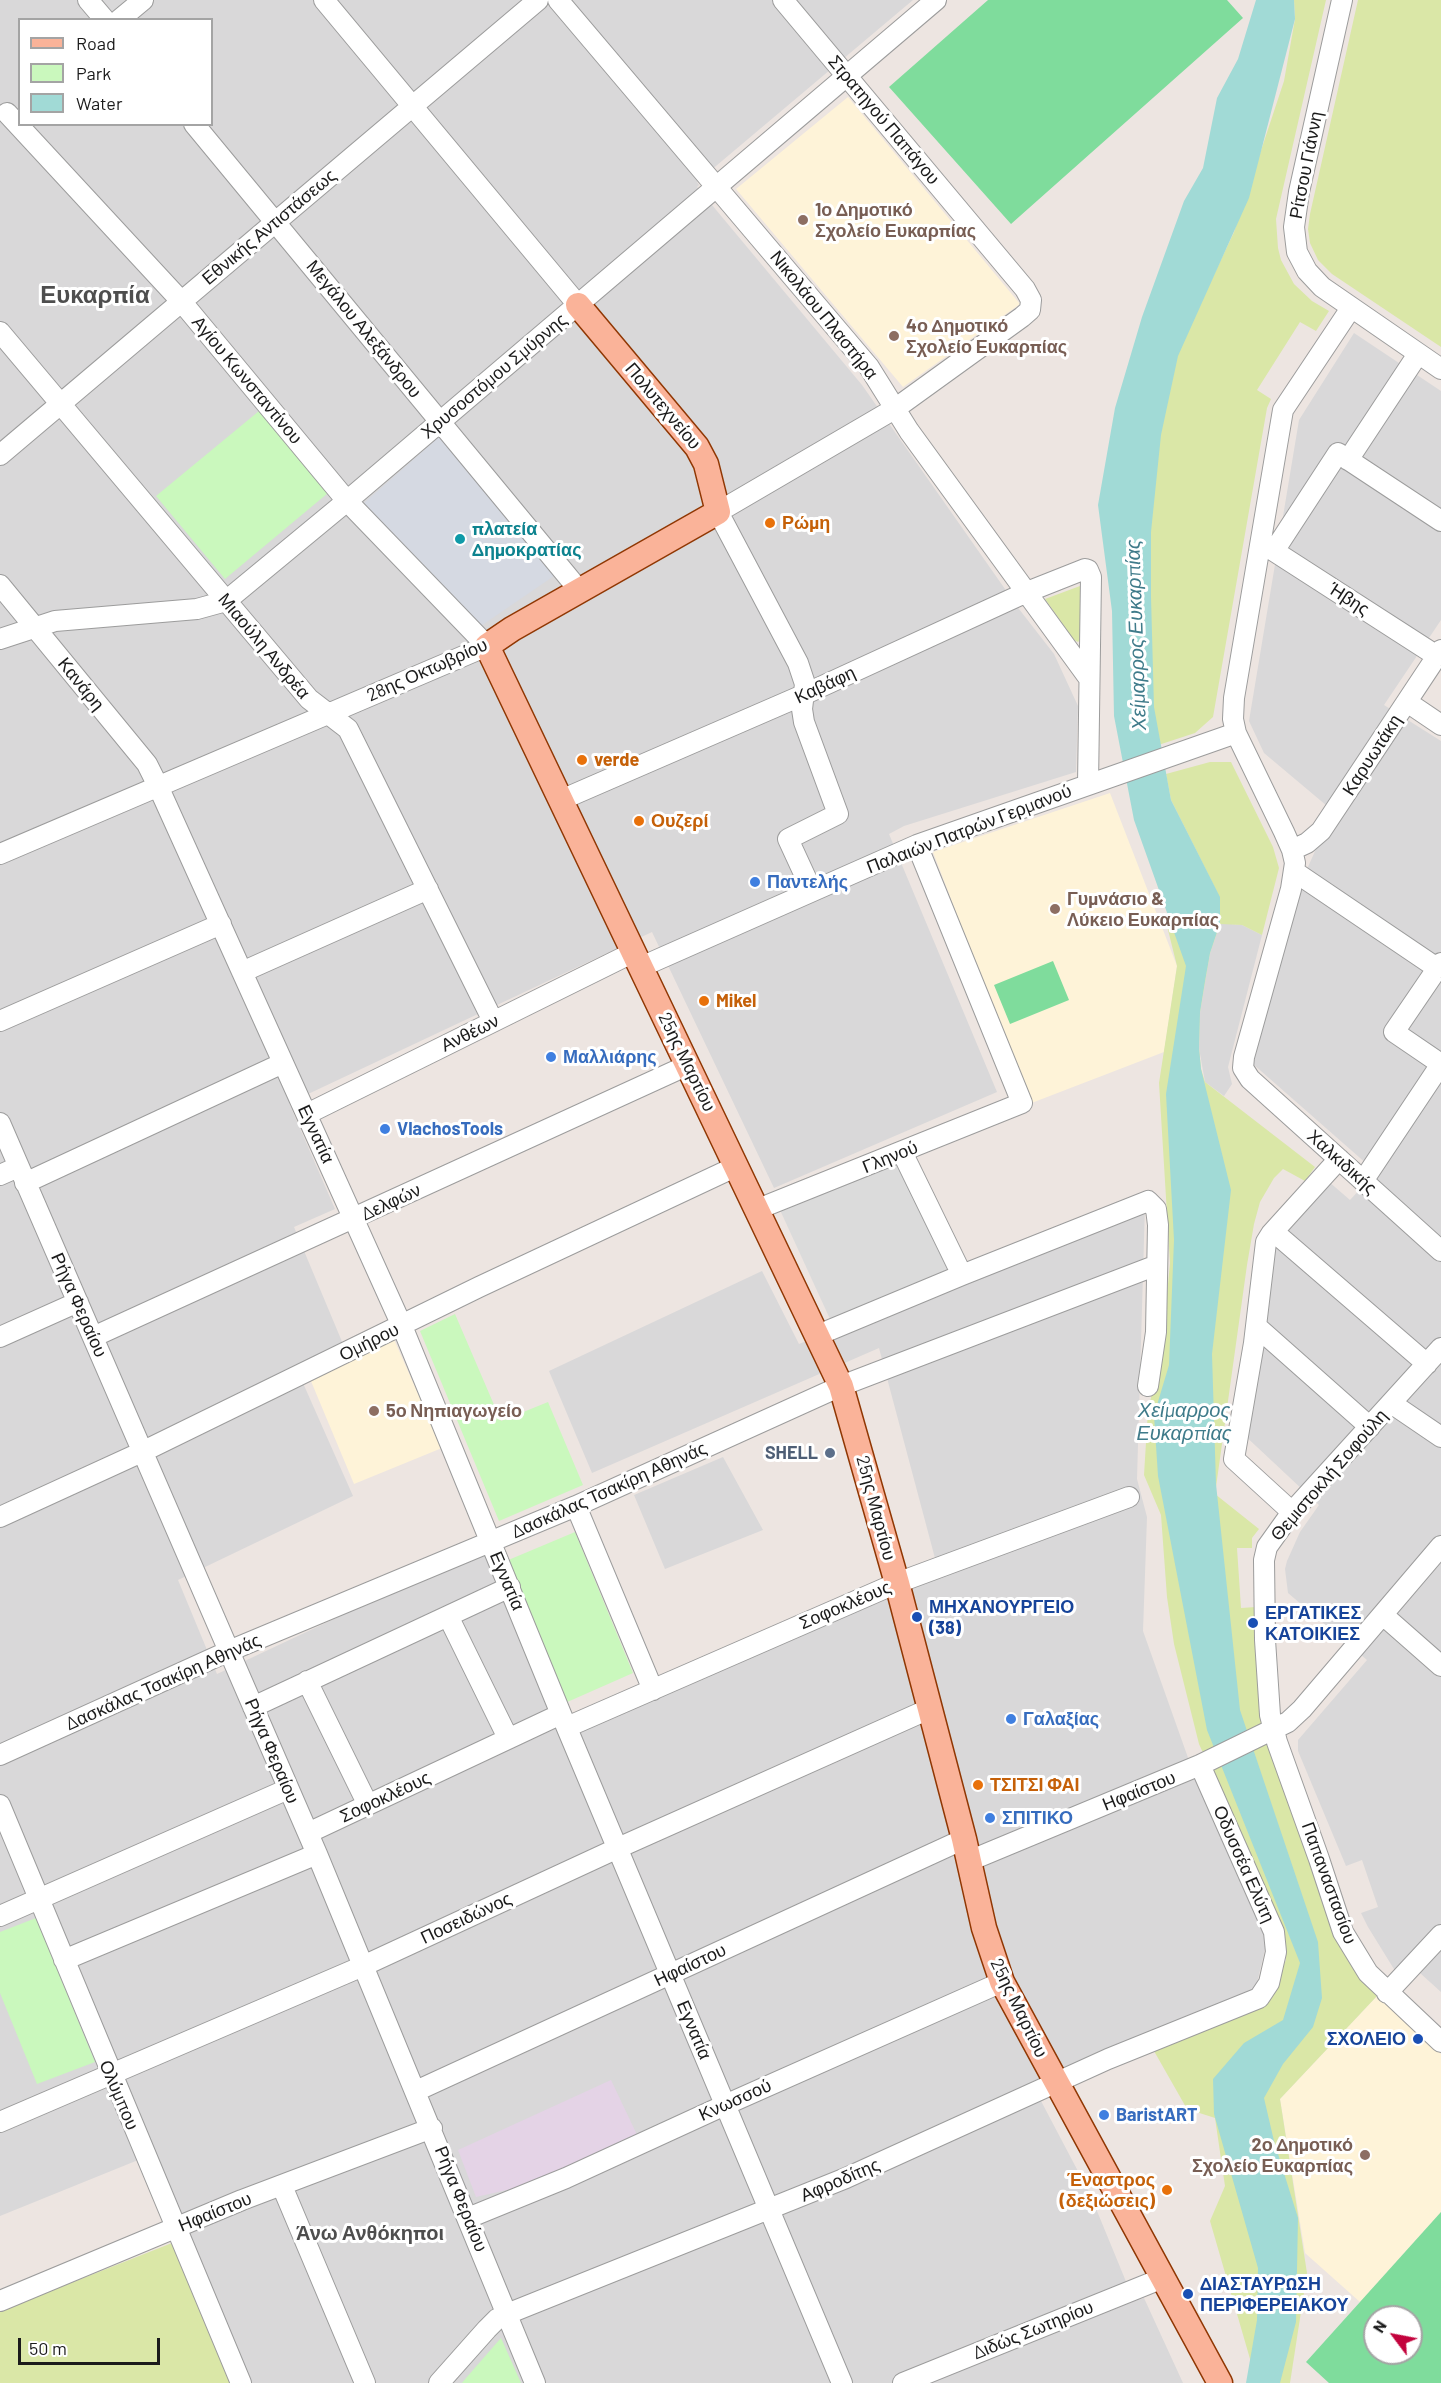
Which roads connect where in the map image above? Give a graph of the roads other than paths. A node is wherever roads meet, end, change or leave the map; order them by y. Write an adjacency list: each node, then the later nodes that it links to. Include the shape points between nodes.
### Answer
1 (88, 0): 9 (street)
2 (143, 0): 10 (street)
3 (324, 0): 12 (street, Πολυτεχνείου)
4 (538, 0): 12 (street, Εθνικής Αντιστάσεως)
5 (558, 0): 15 (street, Νικολάου Πλαστήρα)
6 (783, 0): 11 (street, Στρατηγού Παπάγου)
7 (936, 0): 11 (street, Χρυσοστόμου Σμύρνης)
8 (1342, 0): 19 (street, Ρίτσου Γιάννη, via 1299,192 1294,236 1310,276)
9 (103, 18)
10 (121, 18)
11 (847, 76): 15 (street, Χρυσοστόμου Σμύρνης); 24 (street, Στρατηγού Παπάγου, via 1031,300 1030,310 1022,317)
12 (413, 106): 16 (street, Εθνικής Αντιστάσεως); 18 (street, Πολυτεχνείου)
13 (23, 126): 17 (street, Αγίου Κωνσταντίνου)
14 (196, 126): 16 (street, Μεγάλου Αλεξάνδρου)
15 (717, 188): 18 (street, Χρυσοστόμου Σμύρνης); 24 (street, Νικολάου Πλαστήρα, via 869,367)
16 (276, 221): 17 (street, Εθνικής Αντιστάσεως); 25 (street, Μεγάλου Αλεξάνδρου)
17 (182, 301): 23 (street, Εθνικής Αντιστάσεως); 28 (street, Αγίου Κωνσταντίνου)
18 (578, 305): 25 (street, Χρυσοστόμου Σμύρνης); 29 (main road, Πολυτεχνείου, via 698,447)
19 (1351, 308): 21 (street, Ρίτσου Γιάννη); 31 (street, via 1283,410)
20 (0, 332): 23 (street, Μιαούλη Ανδρέα)
21 (1418, 354): 22 (street, Ρίτσου Γιάννη); 27 (street)
22 (1441, 369)
23 (60, 404): 26 (street, Εθνικής Αντιστάσεως); 35 (street, Μιαούλη Ανδρέα)
24 (896, 408): 29 (street, 28ης Οκτωβρίου); 34 (street, Νικολάου Πλαστήρα)
25 (441, 422): 28 (street, Χρυσοστόμου Σμύρνης); 33 (street, Μεγάλου Αλεξάνδρου)
26 (0, 454)
27 (1348, 460): 30 (street); 31 (street, via 1338,453)
28 (347, 501): 35 (street, Χρυσοστόμου Σμύρνης); 38 (street, Αγίου Κωνσταντίνου)
29 (718, 512): 33 (main road, 28ης Οκτωβρίου); 41 (street, Πολυτεχνείου, via 798,663 804,679)
30 (1441, 521)
31 (1267, 546): 39 (street, Ήβης); 45 (street, via 1234,698)
32 (0, 585): 36 (street, Κανάρη)
33 (579, 590): 38 (main road, 28ης Οκτωβρίου)
34 (1027, 592): 40 (street, Νικολάου Πλαστήρα); 40 (street, Καβάφη, via 1079,570 1088,570); 41 (street, Καβάφη)
35 (226, 601): 36 (street, Χρυσοστόμου Σμύρνης, via 197,609 65,619); 43 (street, Μιαούλη Ανδρέα, via 309,699)
36 (34, 626): 37 (street, Χρυσοστόμου Σμύρνης); 47 (street, Κανάρη, via 147,764)
37 (0, 639)
38 (487, 646): 43 (street, 28ης Οκτωβρίου); 48 (main road, 25ης Μαρτίου)
39 (1439, 653): 42 (street, Καρυωτάκη)
40 (1088, 677): 46 (street)
41 (803, 695): 48 (street, Καβάφη); 54 (street, Πολυτεχνείου, via 804,722 838,814 788,839)
42 (1407, 702): 44 (street); 50 (street, Καρυωτάκη, via 1321,831)
43 (328, 714): 47 (street, 28ης Οκτωβρίου); 53 (street, Μιαούλη Ανδρέα, via 348,729)
44 (1441, 725)
45 (1236, 733): 46 (street, Παλαιών Πατρών Γερμανού); 50 (street)
46 (1088, 785): 49 (street, Παλαιών Πατρών Γερμανού)
47 (158, 786): 51 (street, 28ης Οκτωβρίου); 55 (street, Εγνατία)
48 (561, 800): 56 (main road, 25ης Μαρτίου)
49 (917, 845): 54 (street, Παλαιών Πατρών Γερμανού); 66 (street, Γληνού, via 1022,1103)
50 (1292, 850): 52 (street)
51 (0, 854)
52 (1295, 872): 57 (street); 67 (street, Χαλκιδικής, via 1244,1058 1244,1071)
53 (428, 889): 58 (street); 60 (street, Μιαούλη Ανδρέα)
54 (812, 891): 56 (street, Παλαιών Πατρών Γερμανού)
55 (221, 924): 58 (street, Εγνατία); 59 (street)
56 (638, 959): 60 (street, Ανθέων); 63 (main road, 25ης Μαρτίου)
57 (1439, 965): 62 (street, via 1394,1032)
58 (242, 972): 61 (street, Εγνατία)
59 (0, 1021)
60 (493, 1021): 64 (street, Ανθέων)
61 (283, 1063): 64 (street, Εγνατία); 70 (street)
62 (1441, 1064): 71 (street)
63 (688, 1065): 68 (main road, 25ης Μαρτίου); 73 (street, Δελφών)
64 (307, 1114): 73 (street, Εγνατία)
65 (0, 1123): 70 (street, Ρήγα Φεραίου)
66 (902, 1152): 72 (street, Γληνού); 77 (street)
67 (1339, 1159): 71 (street, Χαλκιδικής); 74 (street)
68 (737, 1166): 72 (main road, 25ης Μαρτίου); 79 (street, Ομήρου)
69 (0, 1175): 70 (street)
70 (22, 1175): 78 (street, Ρήγα Φεραίου)
71 (1363, 1181): 75 (street, Χαλκιδικής)
72 (758, 1209): 81 (main road, 25ης Μαρτίου)
73 (355, 1219): 79 (street, Εγνατία); 83 (street, Δελφών)
74 (1274, 1232): 80 (street, via 1266,1242); 85 (street)
75 (1441, 1251)
76 (1157, 1265): 77 (street, via 1156,1209 1146,1201); 86 (street, Δασκάλας Τσακίρη Αθηνάς); 87 (street, via 1156,1332)
77 (962, 1275): 81 (street)
78 (78, 1302): 82 (street); 83 (street, Ρήγα Φεραίου)
79 (402, 1326): 91 (street, Ομήρου); 96 (street, Εγνατία)
80 (1256, 1326): 89 (street); 94 (street, via 1234,1459)
81 (818, 1335): 86 (main road, 25ης Μαρτίου)
82 (0, 1337)
83 (93, 1337): 91 (street, Ρήγα Φεραίου)
84 (1441, 1348): 85 (street, Θεμιστοκλή Σοφούλη)
85 (1427, 1364): 88 (street, Θεμιστοκλή Σοφούλη)
86 (841, 1386): 93 (street, Δασκάλας Τσακίρη Αθηνάς); 98 (main road, 25ης Μαρτίου)
87 (1148, 1386)
88 (1391, 1403): 89 (street, Θεμιστοκλή Σοφούλη); 90 (street)
89 (1370, 1427): 94 (street, Θεμιστοκλή Σοφούλη)
90 (1441, 1437)
91 (144, 1451): 95 (street, Ομήρου); 102 (street, Ρήγα Φεραίου)
92 (1129, 1497): 98 (street, Σοφοκλέους)
93 (576, 1506): 96 (street, Δασκάλας Τσακίρη Αθηνάς); 105 (street)
94 (1292, 1512): 109 (street, Θεμιστοκλή Σοφούλη, via 1267,1547 1264,1560 1264,1640)
95 (0, 1517)
96 (491, 1542): 99 (street, Εγνατία); 102 (street, Δασκάλας Τσακίρη Αθηνάς)
97 (1441, 1546): 101 (street)
98 (897, 1583): 105 (street, Σοφοκλέους); 107 (main road, 25ης Μαρτίου)
99 (510, 1587): 100 (street); 108 (street, Εγνατία)
100 (448, 1616): 104 (street); 110 (street)
101 (1383, 1616): 103 (street); 109 (street, via 1302,1709)
102 (229, 1651): 106 (street, Ρήγα Φεραίου); 111 (street, Δασκάλας Τσακίρη Αθηνάς)
103 (1440, 1662)
104 (307, 1681): 106 (street); 115 (street)
105 (653, 1690): 108 (street, Σοφοκλέους)
106 (253, 1707): 113 (street, Ρήγα Φεραίου)
107 (929, 1709): 117 (street, Ποσειδώνος); 118 (main road, 25ης Μαρτίου)
108 (564, 1720): 110 (street, Σοφοκλέους); 117 (street, Εγνατία)
109 (1274, 1730): 112 (street, Ηφαίστου); 127 (street, Παπαναστασίου, via 1343,1932 1368,1973)
110 (508, 1738): 115 (street, Σοφοκλέους)
111 (0, 1755)
112 (1203, 1764): 118 (street, Ηφαίστου); 128 (street, Οδυσσέα Ελύτη, via 1274,1932 1276,1952 1269,1983)
113 (288, 1789): 116 (street, Ρήγα Φεραίου); 120 (street)
114 (0, 1805): 120 (street, Ολύμπου)
115 (368, 1805): 116 (street, Σοφοκλέους)
116 (308, 1833): 119 (street, Ρήγα Φεραίου)
117 (618, 1848): 124 (street, Ποσειδώνος); 125 (street, Εγνατία)
118 (967, 1850): 125 (street, Ηφαίστου); 126 (main road, 25ης Μαρτίου, via 984,1928)
119 (317, 1854): 123 (street); 124 (street, Ρήγα Φεραίου)
120 (38, 1899): 121 (street); 123 (street, Ολύμπου)
121 (0, 1916)
122 (1441, 1935): 127 (street)
123 (64, 1960): 130 (street, Ολύμπου)
124 (363, 1966): 130 (street, Ποσειδώνος); 132 (street, Ρήγα Φεραίου)
125 (671, 1974): 132 (street, Ηφαίστου); 133 (street, Εγνατία)
126 (1002, 1982): 131 (main road, 25ης Μαρτίου); 133 (street, Κνωσσού)
127 (1387, 1993): 129 (street, Παπαναστασίου)
128 (1259, 1998): 131 (street, Αφροδίτης)
129 (1441, 2042)
130 (110, 2074): 134 (street, Ποσειδώνος); 139 (street, Ολύμπου)
131 (1057, 2083): 137 (street, Αφροδίτης); 140 (main road, 25ης Μαρτίου)
132 (416, 2091): 135 (street, Ρήγα Φεραίου)
133 (725, 2105): 137 (street, Εγνατία); 138 (street, Κνωσσού)
134 (0, 2122)
135 (432, 2128): 136 (street, Ηφαίστου); 138 (street, Ρήγα Φεραίου)
136 (282, 2186): 139 (street, Ηφαίστου); 144 (street)
137 (768, 2210): 142 (street, Αφροδίτης); 147 (street, Εγνατία)
138 (468, 2218): 142 (street, Ρήγα Φεραίου)
139 (175, 2228): 141 (street, Ηφαίστου); 143 (street, Ολύμπου)
140 (1163, 2278): 148 (street, Διδώς Σωτηρίου); 149 (main road, 25ης Μαρτίου)
141 (0, 2301)
142 (507, 2314): 145 (street, Αφροδίτης, via 487,2329); 146 (street, Ρήγα Φεραίου)
143 (241, 2383)
144 (365, 2383)
145 (440, 2383)
146 (536, 2383)
147 (842, 2383)
148 (903, 2383)
149 (1220, 2383)

